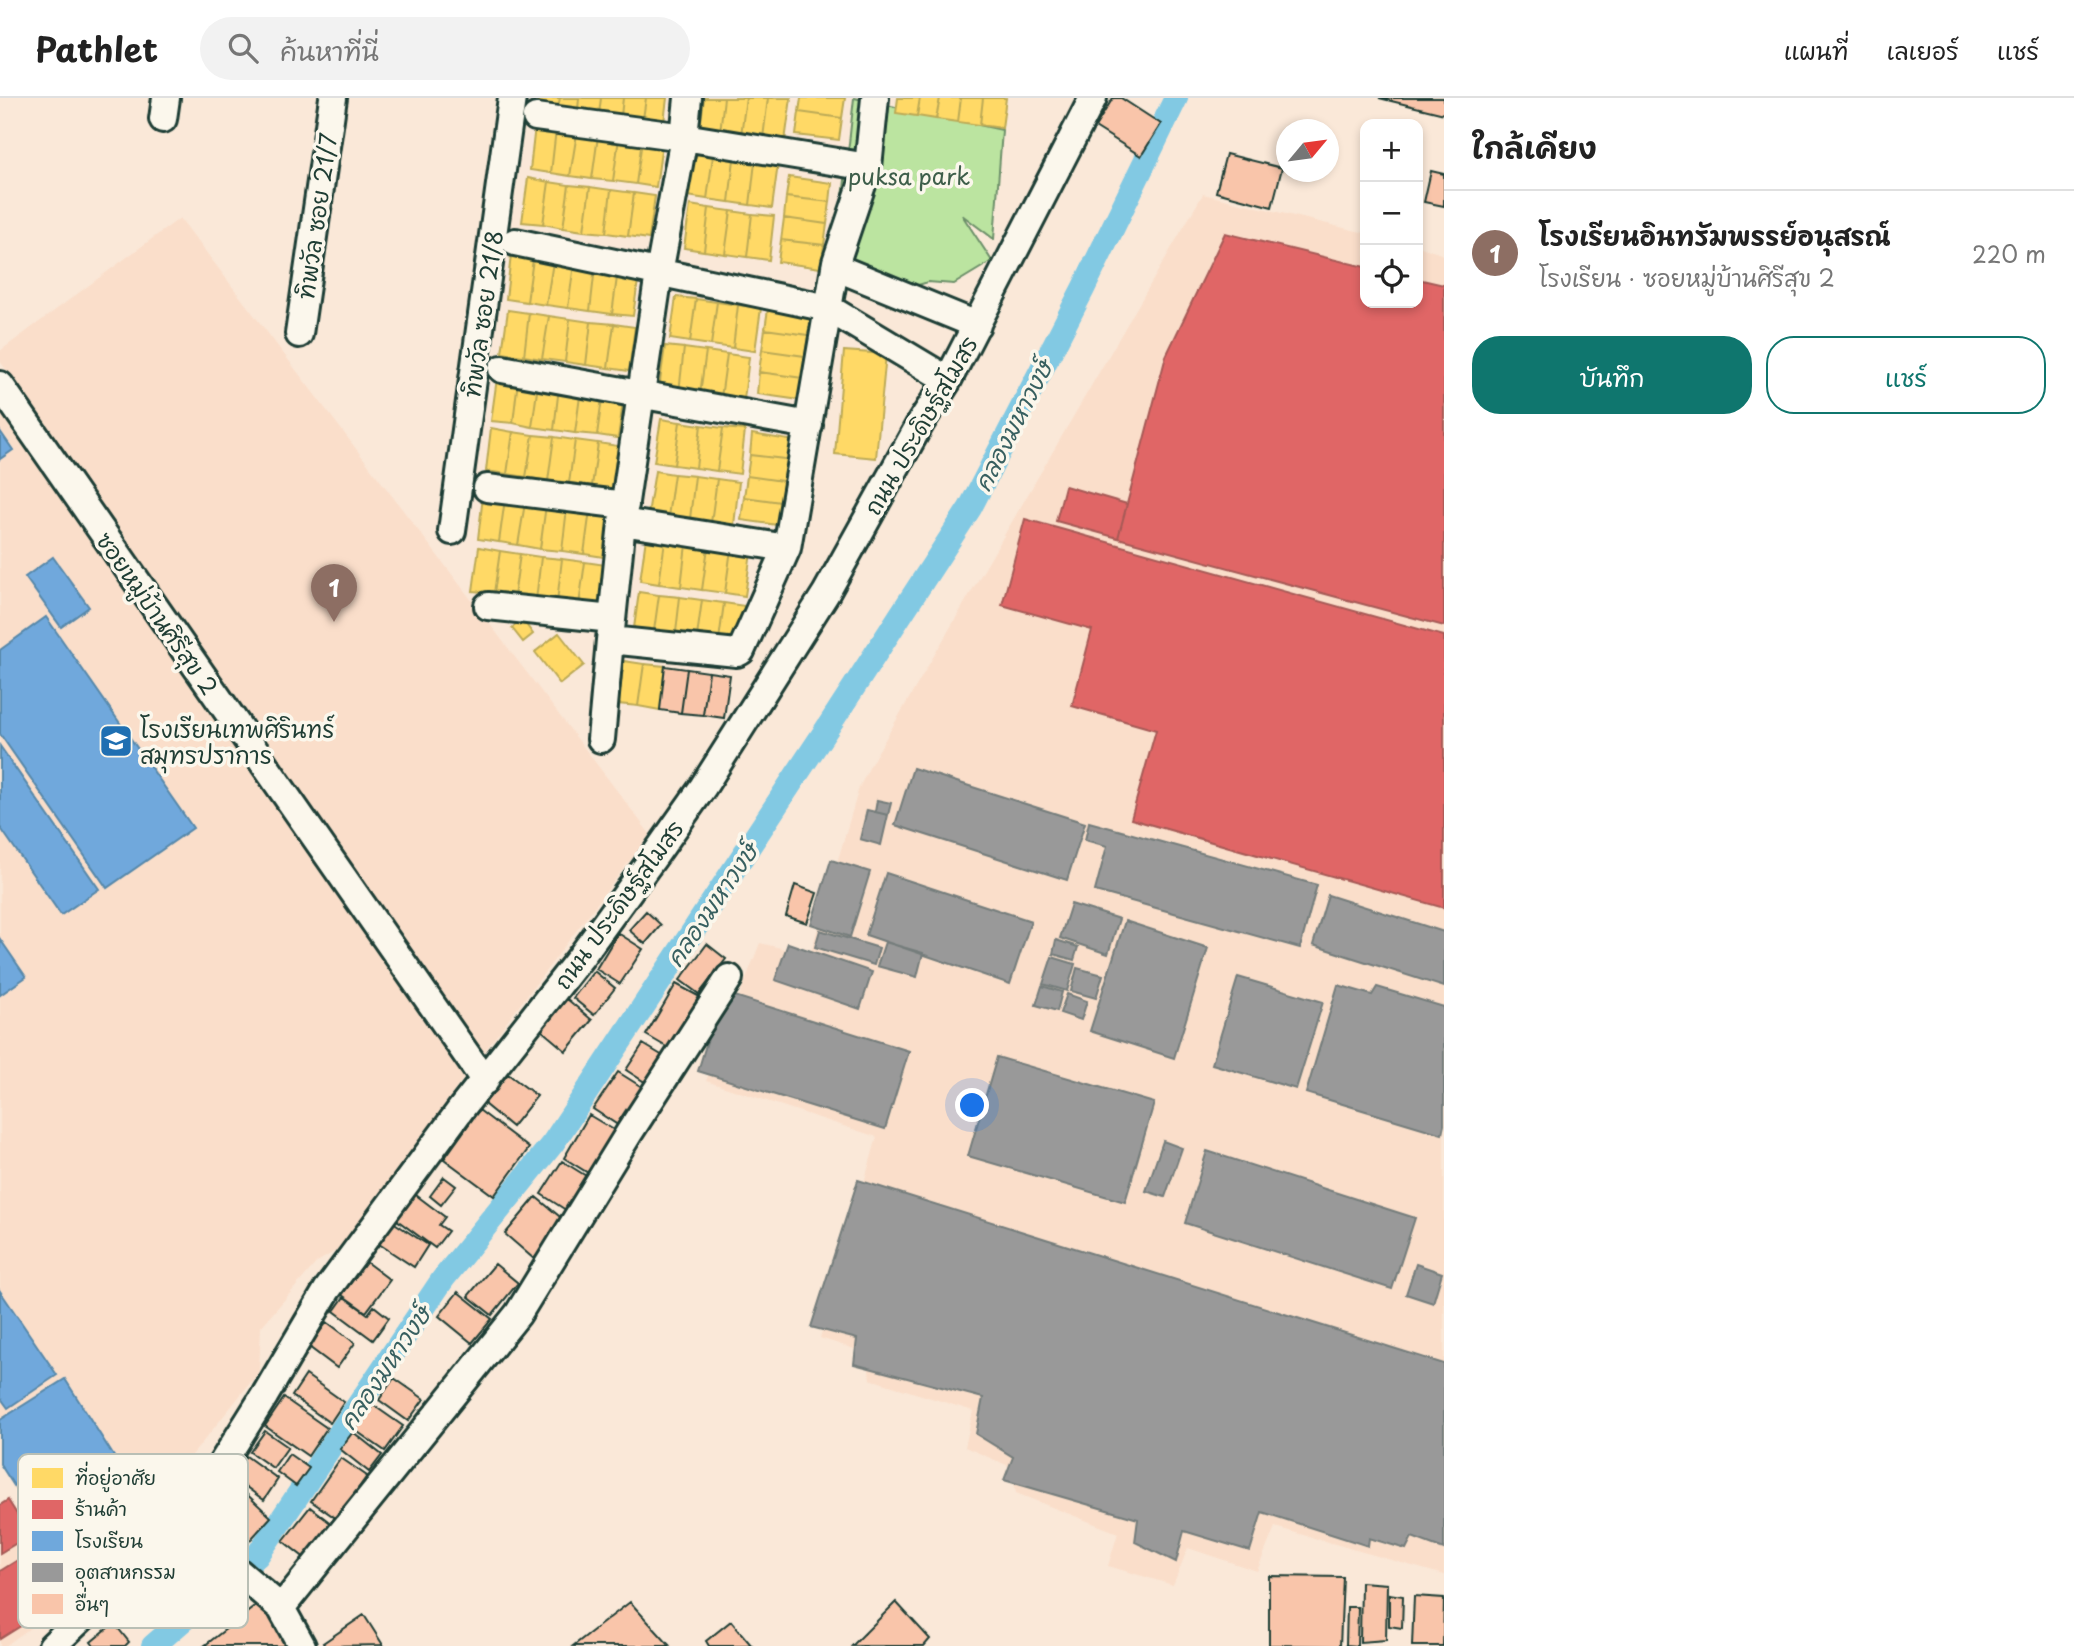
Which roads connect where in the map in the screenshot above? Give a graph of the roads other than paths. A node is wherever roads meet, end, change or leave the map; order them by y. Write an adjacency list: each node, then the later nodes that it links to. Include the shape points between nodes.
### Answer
1 (333, 98): 14 (street, ทิพวัล ซอย 21/7)
2 (512, 98): 22 (street, ทิพวัล ซอย 21/8)
3 (688, 98): 7 (street)
4 (875, 98): 8 (street)
5 (1093, 98): 13 (street, ถนน ประดิษฐ์สโมสร)
6 (536, 117): 7 (street)
7 (684, 137): 8 (street); 11 (street)
8 (868, 167): 10 (street)
9 (515, 242): 11 (street)
10 (835, 267): 12 (street); 13 (street)
11 (659, 273): 12 (street); 18 (street)
12 (828, 308): 16 (street); 19 (street)
13 (978, 325): 16 (street, ถนน ประดิษฐ์สโมสร)
14 (299, 334)
15 (502, 369): 18 (street)
16 (948, 380): 28 (street, ถนน ประดิษฐ์สโมสร, via 826,593 703,787)
17 (0, 385): 28 (street, ซอยหมู่บ้านศิรีสุข 2)
18 (641, 394): 19 (street); 21 (street)
19 (809, 425): 23 (street)
20 (487, 488): 21 (street)
21 (623, 513): 23 (street); 25 (street)
22 (452, 531)
23 (787, 548): 25 (street, via 739,652)
24 (488, 606): 25 (street)
25 (611, 630): 26 (street)
26 (601, 739)
27 (729, 978): 31 (street, via 518,1314)
28 (485, 1081): 29 (street, ถนน ประดิษฐ์สโมสร, via 327,1290)
29 (227, 1454)
30 (248, 1580): 31 (street)
31 (277, 1605): 34 (street)
32 (71, 1628): 33 (street, ถนน ประดิษฐ์สโมสร)
33 (52, 1646)
34 (302, 1646)

